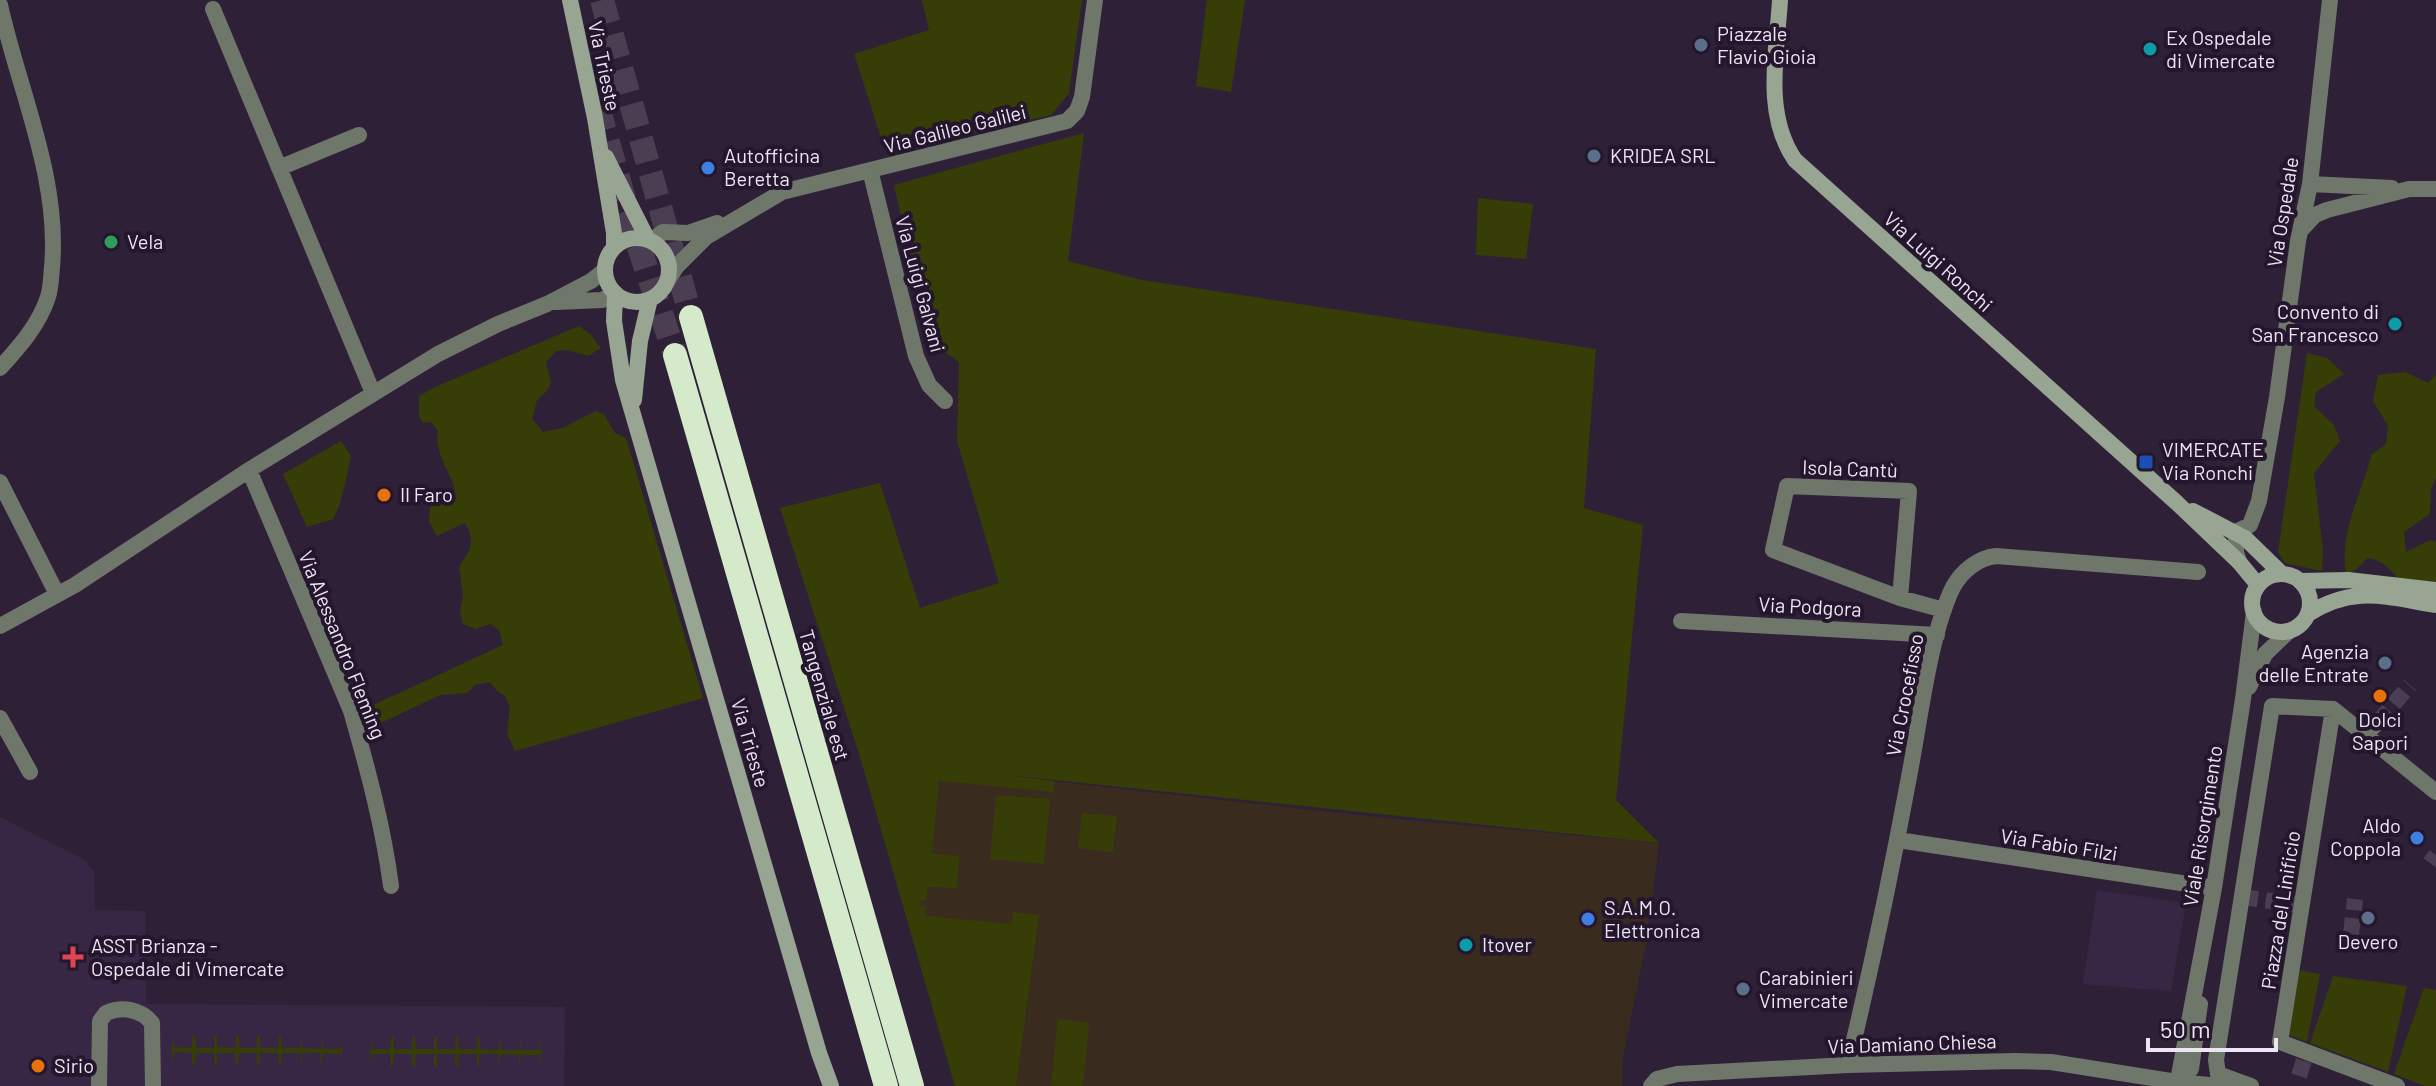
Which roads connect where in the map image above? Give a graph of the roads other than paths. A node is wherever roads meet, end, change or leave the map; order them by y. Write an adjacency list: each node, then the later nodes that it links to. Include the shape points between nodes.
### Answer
1 (570, 0): 9 (street, Via Trieste)
2 (1095, 0): 11 (street, Via Galileo Galilei, via 1082,97 1072,117)
3 (1780, 0): 32 (street, Via Luigi Ronchi, via 1776,111 1795,160)
4 (2330, 0): 12 (street, Via Ospedale)
5 (0, 5): 7 (street)
6 (213, 9): 10 (street)
7 (5, 50): 26 (street, via 47,179 55,235 43,310)
8 (359, 135): 10 (street)
9 (599, 141): 17 (street, Via Trieste); 18 (street, Via Trieste)
10 (279, 168): 27 (street)
11 (870, 170): 15 (street, Via Galileo Galilei, via 782,192); 28 (street, Via Luigi Galvani, via 916,356 929,385)
12 (2310, 184): 13 (street); 16 (street, Via Ospedale)
13 (2409, 189): 14 (street); 16 (street, via 2327,210)
14 (2436, 189)
15 (734, 218): 17 (street, Via Galileo Galilei, via 688,233 663,232); 20 (street, Via Galileo Galilei, via 706,237)
16 (2300, 231): 33 (street, Via Ospedale, via 2259,501 2250,525)
17 (649, 240): 18 (street, via 632,238); 20 (street, Via Trieste, via 664,251)
18 (614, 247): 19 (street, Via Trieste)
19 (605, 270): 21 (street, Via Trieste); 23 (street)
20 (668, 280): 22 (street)
21 (615, 293): 22 (street, via 629,301); 23 (street, via 602,300); 29 (street, Via Trieste, via 618,354)
22 (650, 299): 29 (street, Via Trieste)
23 (547, 304): 27 (street, via 450,348)
24 (691, 317): 66 (highway, Tangenziale est)
25 (675, 355): 65 (highway)
26 (0, 368)
27 (373, 393): 30 (street)
28 (945, 401)
29 (633, 410): 64 (street, Via Trieste)
30 (249, 470): 40 (street); 58 (street, Via Alessandro Fleming, via 351,711 384,835)
31 (0, 482): 40 (street)
32 (2177, 503): 33 (street, Via Luigi Ronchi); 34 (street, Via Luigi Ronchi)
33 (2236, 532): 34 (street); 36 (street, Via Luigi Ronchi)
34 (2239, 562): 38 (street, Via Luigi Ronchi)
35 (2198, 572): 43 (street, Via Crocefisso, via 1988,557 1958,579)
36 (2282, 574): 37 (street); 38 (street)
37 (2300, 581): 39 (street, via 2348,580); 45 (street, via 2310,596)
38 (2258, 585): 44 (street)
39 (2436, 590)
40 (57, 594): 47 (street)
41 (1900, 598): 41 (street, Isola Cantù, via 1909,491 1787,486 1773,550); 43 (street, Isola Cantù)
42 (2436, 605): 45 (street, via 2352,595)
43 (1944, 610): 49 (street, Via Crocefisso)
44 (2254, 612): 48 (street, via 2272,630); 50 (street, Viale Risorgimento)
45 (2308, 614): 48 (street)
46 (1681, 621): 49 (street, Via Podgora)
47 (0, 626)
48 (2289, 631): 50 (street, Viale Risorgimento, via 2265,654)
49 (1937, 635): 57 (street, Via Crocefisso)
50 (2243, 699): 59 (street, Viale Risorgimento)
51 (2333, 709): 54 (street); 69 (street, via 2272,706 2216,1060 2218,1074); 70 (street, Piazza del Linificio, via 2280,1042)
52 (0, 718): 55 (street)
53 (2378, 722): 54 (street)
54 (2365, 735): 56 (street)
55 (30, 772)
56 (2436, 791)
57 (1898, 840): 59 (street, Via Fabio Filzi); 60 (street, Via Crocefisso)
58 (391, 886)
59 (2214, 888): 61 (street, Viale Risorgimento)
60 (1848, 1065): 61 (street, Via Damiano Chiesa, via 2051,1062); 67 (street, Via Damiano Chiesa, via 1677,1074)
61 (2183, 1084): 68 (street, Via Damiano Chiesa)
62 (99, 1086): 63 (street, via 100,1021 120,1009 152,1023)
63 (153, 1086)
64 (831, 1086)
65 (886, 1086)
66 (912, 1086)
67 (1651, 1086)
68 (2220, 1086)
69 (2251, 1086)
70 (2397, 1086)

